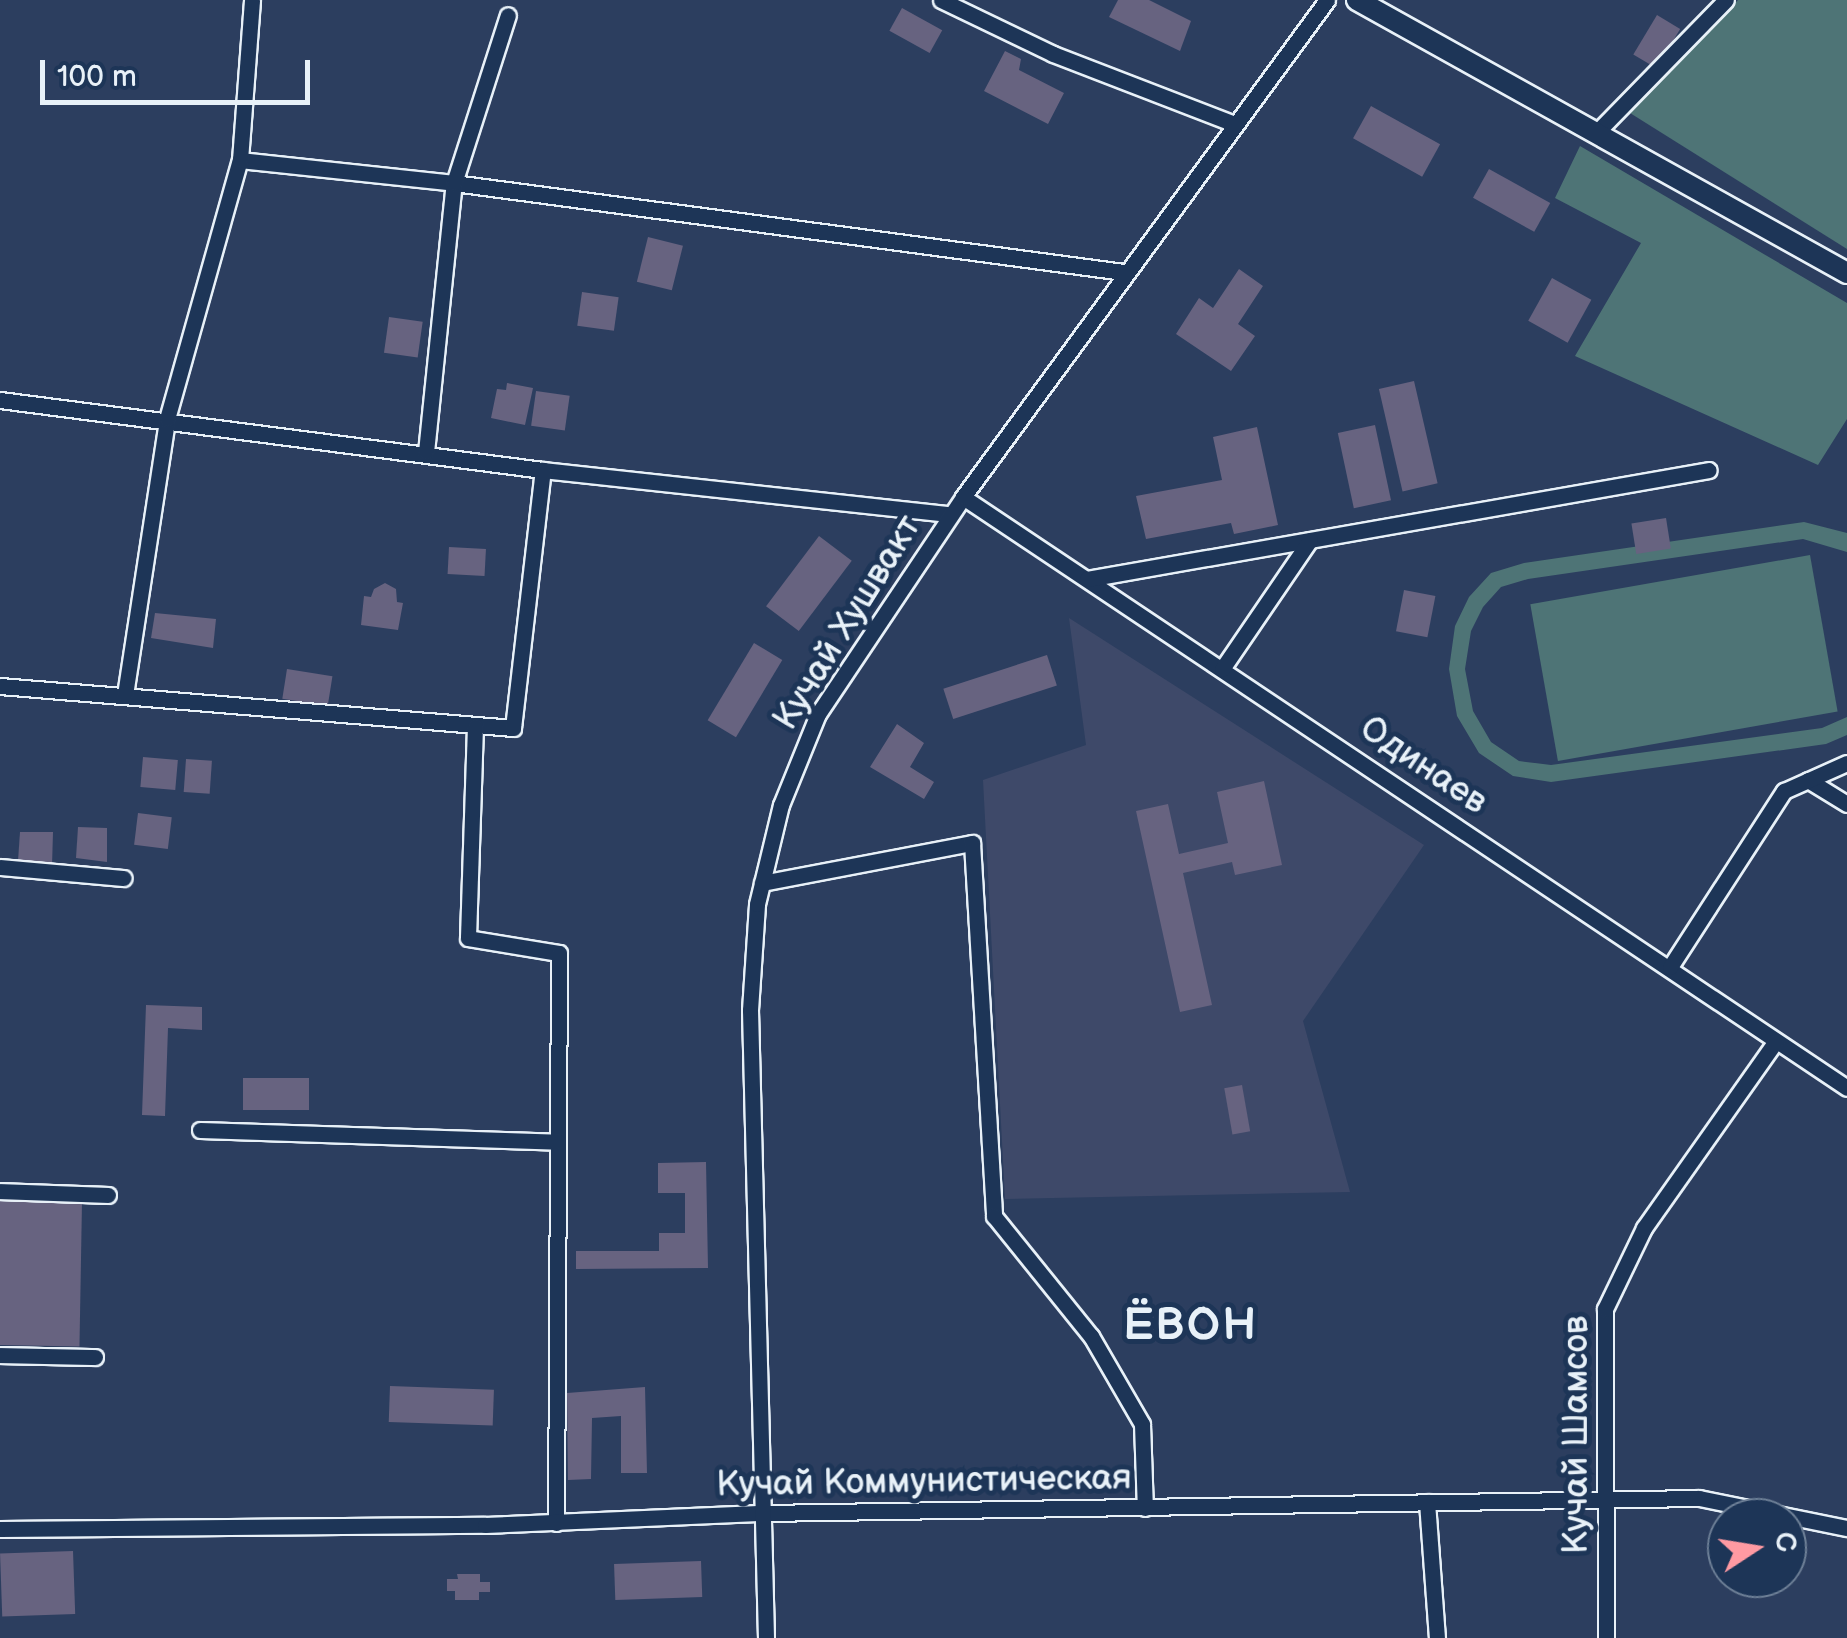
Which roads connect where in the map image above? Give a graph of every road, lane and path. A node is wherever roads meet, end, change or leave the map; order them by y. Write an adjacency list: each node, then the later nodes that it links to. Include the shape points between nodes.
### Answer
1 (252, 0): 9 (street)
2 (941, 0): 7 (street, via 1052,54)
3 (1327, 0): 7 (street, Кучай Хушвакт)
4 (1357, 0): 8 (street)
5 (1726, 0): 8 (street)
6 (508, 15): 10 (street)
7 (1234, 124): 11 (street, Кучай Хушвакт)
8 (1598, 131): 12 (street)
9 (240, 160): 10 (street); 14 (street)
10 (454, 183): 11 (street); 15 (street)
11 (1124, 272): 18 (street, Кучай Хушвакт)
12 (1847, 273)
13 (0, 400): 14 (street)
14 (167, 419): 15 (street); 24 (street)
15 (426, 452): 16 (street)
16 (543, 470): 19 (street); 25 (street, via 514,728)
17 (1709, 470): 20 (street)
18 (963, 497): 19 (street, Кучай Хушвакт); 21 (street, Одинаев)
19 (951, 514): 31 (street, Кучай Хушвакт, via 818,714 781,804)
20 (1310, 540): 21 (street); 22 (street)
21 (1087, 580): 22 (street, Одинаев)
22 (1222, 669): 32 (street, Одинаев)
23 (0, 686): 24 (street)
24 (125, 695): 25 (street)
25 (475, 726): 36 (street, via 466,928 468,938 560,953)
26 (1847, 762): 27 (street)
27 (1808, 780): 28 (street); 32 (street, via 1784,791)
28 (1847, 804)
29 (0, 867): 30 (street)
30 (124, 878)
31 (762, 883): 43 (street, via 972,843 994,1216 1090,1336 1142,1424); 44 (street, Кучай Хушвакт, via 750,1010)
32 (1670, 967): 33 (street, Одинаев)
33 (1776, 1042): 34 (street, Одинаев); 41 (street, Кучай Шамсов, via 1644,1228 1610,1290)
34 (1847, 1088)
35 (200, 1130): 36 (street)
36 (558, 1142): 45 (street)
37 (0, 1191): 38 (street)
38 (108, 1195)
39 (0, 1355): 40 (street)
40 (95, 1357)
41 (1606, 1499): 42 (street, Кучай Коммунистическая); 46 (street, Кучай Коммунистическая, via 1700,1498); 50 (street, Кучай Шамсов)
42 (1427, 1502): 43 (street, Кучай Коммунистическая); 49 (street)
43 (1145, 1508): 44 (street, Кучай Коммунистическая)
44 (764, 1514): 45 (street, Кучай Коммунистическая); 48 (street, Кучай Хушвакт)
45 (556, 1524): 47 (street, Кучай Коммунистическая)
46 (1847, 1528)
47 (0, 1529)
48 (766, 1638)
49 (1437, 1638)
50 (1606, 1638)

